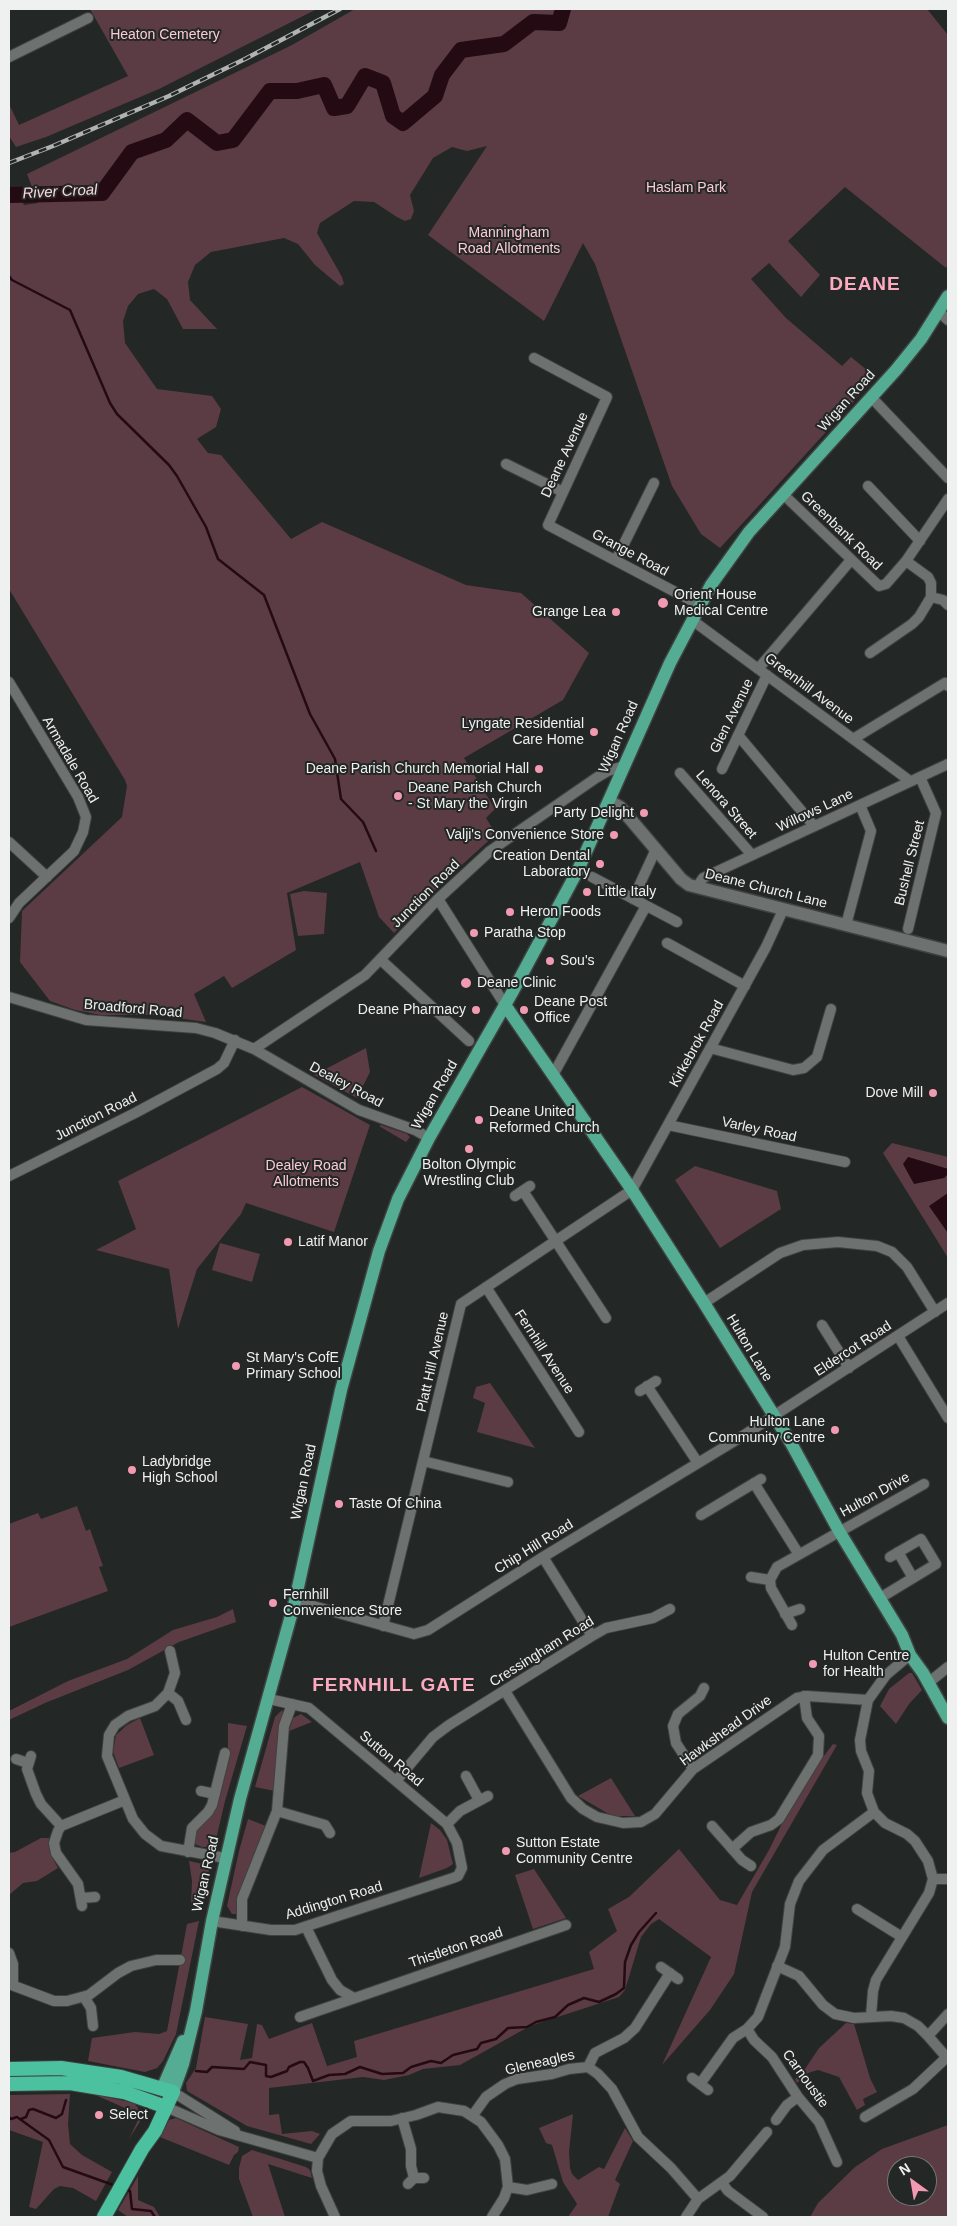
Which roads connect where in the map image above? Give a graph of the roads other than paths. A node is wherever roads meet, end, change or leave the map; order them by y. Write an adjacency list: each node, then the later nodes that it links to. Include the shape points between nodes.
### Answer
1 (88, 18): 2 (street)
2 (9, 58)
3 (948, 296): 4 (main road, Wigan Road)
4 (943, 316): 6 (main road, Wigan Road)
5 (534, 358): 11 (street, Deane Avenue, via 607,397)
6 (872, 398): 8 (street); 12 (main road, Wigan Road)
7 (506, 464): 11 (street)
8 (948, 478)
9 (654, 483): 16 (street)
10 (868, 486): 15 (street)
11 (563, 492): 14 (street, Deane Avenue)
12 (784, 495): 17 (street, Greenbank Road); 21 (main road, Wigan Road, via 732,554)
13 (948, 499): 15 (street)
14 (548, 525): 16 (street, Grange Road)
15 (920, 541): 18 (street)
16 (616, 560): 21 (street, Grange Road)
17 (851, 560): 18 (street, Greenbank Road, via 879,586 889,581); 24 (street, Glen Avenue)
18 (906, 561): 19 (street, via 928,577)
19 (931, 597): 20 (street); 23 (street, via 919,617 882,650)
20 (947, 600)
21 (700, 605): 22 (main road, Wigan Road)
22 (692, 620): 24 (street, Greenhill Avenue); 31 (main road, Wigan Road)
23 (870, 653)
24 (758, 669): 25 (street, Greenhill Avenue)
25 (767, 675): 28 (street, Glen Avenue); 29 (street, Greenhill Avenue)
26 (9, 682): 41 (street, Armadale Road, via 78,797 86,817 74,851)
27 (947, 685): 29 (street)
28 (738, 735): 32 (street, Glen Avenue); 37 (street)
29 (853, 739): 34 (street, Greenhill Avenue)
30 (948, 764): 34 (street, Willows Lane)
31 (624, 766): 35 (main road, Wigan Road); 44 (street, Junction Road, via 596,778 490,851)
32 (722, 769)
33 (680, 773): 40 (street, Lenora Street)
34 (915, 779): 36 (street, Willows Lane); 51 (street, Bushell Street, via 936,813)
35 (609, 801): 39 (street, Deane Church Lane, via 620,807); 57 (main road, Wigan Road, via 578,870)
36 (860, 805): 37 (street, Willows Lane); 50 (street, via 871,831)
37 (814, 826): 40 (street, Willows Lane)
38 (9, 842): 41 (street)
39 (656, 848): 43 (street, Deane Church Lane, via 684,881); 45 (street)
40 (752, 855): 43 (street, Willows Lane, via 703,878)
41 (47, 877): 48 (street, Armadale Road, via 19,903)
42 (592, 877): 45 (street)
43 (697, 887): 47 (street, Deane Church Lane)
44 (438, 899): 54 (street, Junction Road); 57 (street)
45 (633, 899): 46 (street)
46 (646, 906): 49 (street); 63 (street)
47 (783, 910): 50 (street, Deane Church Lane); 55 (street, Kirkebrok Road)
48 (9, 918)
49 (677, 922)
50 (846, 925): 53 (street, Deane Church Lane)
51 (908, 929)
52 (667, 943): 55 (street)
53 (948, 951)
54 (381, 960): 60 (street, via 445,1026); 62 (street, Junction Road, via 353,984)
55 (745, 986): 61 (street, Kirkebrok Road)
56 (10, 996): 59 (street, Broadford Road, via 86,1020 196,1028)
57 (505, 1005): 63 (main road, Hulton Lane); 65 (main road, Wigan Road)
58 (831, 1009): 61 (street, via 817,1057 804,1068 793,1070)
59 (235, 1040): 62 (street, Broadford Road); 67 (street, Junction Road, via 217,1069)
60 (468, 1042)
61 (710, 1048): 64 (street, Kirkebrok Road)
62 (254, 1049): 65 (street, Dealey Road, via 359,1110)
63 (553, 1075): 68 (main road, Hulton Lane)
64 (668, 1126): 66 (street, Varley Road); 68 (street, Kirkebrok Road)
65 (429, 1138): 95 (main road, Wigan Road, via 398,1199 377,1260 340,1394)
66 (845, 1162)
67 (9, 1176)
68 (632, 1190): 70 (street, Platt Hill Avenue); 72 (main road, Hulton Lane)
69 (523, 1191): 70 (street)
70 (556, 1242): 71 (street, Platt Hill Avenue); 75 (street)
71 (486, 1288): 82 (street, Fernhill Avenue); 83 (street, Platt Hill Avenue, via 459,1308)
72 (704, 1303): 74 (street, via 780,1253 803,1245 838,1242 877,1246 892,1252 907,1268); 80 (main road, Hulton Lane)
73 (948, 1303): 74 (street, Eldercot Road)
74 (935, 1312): 77 (street, Eldercot Road)
75 (605, 1319)
76 (822, 1325): 78 (street)
77 (898, 1336): 78 (street, Eldercot Road); 81 (street)
78 (849, 1368): 80 (street, Eldercot Road)
79 (648, 1386): 84 (street)
80 (773, 1416): 84 (street, Chip Hill Road); 88 (main road, Hulton Lane)
81 (948, 1418)
82 (578, 1432)
83 (423, 1461): 85 (street); 100 (street, Platt Hill Avenue)
84 (698, 1463): 90 (street, Chip Hill Road)
85 (508, 1483)
86 (924, 1484): 88 (street, Hulton Drive)
87 (701, 1515): 89 (street, via 757,1481)
88 (839, 1530): 89 (street, Hulton Drive); 94 (main road, Hulton Lane)
89 (798, 1553): 93 (street, Hulton Drive, via 777,1567)
90 (543, 1557): 100 (street, Chip Hill Road, via 428,1630 414,1634); 101 (street)
91 (751, 1577): 93 (street)
92 (913, 1578): 92 (street, via 894,1555 921,1539 936,1564); 94 (street)
93 (770, 1580): 98 (street, via 773,1594)
94 (880, 1598): 103 (main road, Hulton Lane)
95 (295, 1601): 100 (street, Chip Hill Road); 110 (main road, Wigan Road)
96 (800, 1608): 98 (street)
97 (670, 1609): 101 (street, Cressingham Road, via 653,1618 606,1628)
98 (785, 1614): 99 (street)
99 (792, 1624)
100 (383, 1626)
101 (592, 1636): 107 (street, Cressingham Road)
102 (170, 1651): 108 (street, via 179,1666)
103 (910, 1655): 105 (main road, Hulton Lane); 111 (street, via 886,1675)
104 (948, 1667): 105 (street)
105 (928, 1683): 113 (main road, Hulton Lane)
106 (704, 1688): 117 (street, via 700,1696 678,1714 674,1726 676,1744)
107 (505, 1691): 117 (street, Hawkshead Drive, via 571,1798 597,1817 622,1823 650,1818); 119 (street, Cressingham Road, via 441,1730)
108 (168, 1693): 114 (street, via 185,1706); 122 (street, via 155,1706 122,1720 110,1735 108,1756)
109 (804, 1696): 111 (street); 117 (street, Hawkshead Drive, via 792,1700); 129 (street, via 806,1714 819,1736 818,1755 779,1819 751,1832)
110 (269, 1699): 112 (street, Sutton Road); 131 (main road, Wigan Road)
111 (868, 1700): 124 (street, via 860,1740 869,1771 867,1792)
112 (292, 1704): 119 (street, Sutton Road, via 309,1708); 123 (street, via 284,1726)
113 (948, 1718)
114 (186, 1720)
115 (225, 1753): 121 (street)
116 (16, 1759): 126 (street, via 29,1759 28,1777 36,1794)
117 (693, 1769)
118 (466, 1776): 125 (street, via 484,1798 460,1811)
119 (396, 1781): 125 (street, Sutton Road)
120 (201, 1792): 121 (street)
121 (215, 1794): 130 (street, via 210,1809 192,1828)
122 (125, 1800): 126 (street); 130 (street, via 137,1826 153,1841)
123 (277, 1811): 128 (street, via 325,1825); 140 (street, via 242,1899)
124 (874, 1812): 134 (street, via 885,1823 915,1841 928,1861); 145 (street, via 823,1850 799,1881 792,1896 785,1947)
125 (446, 1824): 133 (street, Sutton Road, via 457,1843 462,1863)
126 (61, 1826): 136 (street, via 54,1843 56,1853 76,1879 82,1902)
127 (712, 1826): 129 (street)
128 (330, 1833)
129 (732, 1849): 132 (street)
130 (188, 1852): 131 (street)
131 (225, 1858): 138 (main road, Wigan Road)
132 (751, 1866)
133 (460, 1872): 141 (street, Addington Road, via 453,1878 425,1888)
134 (933, 1879): 135 (street); 142 (street, via 929,1893)
135 (948, 1879)
136 (96, 1897)
137 (857, 1909): 142 (street, via 867,1920)
138 (212, 1921): 140 (street, Addington Road); 161 (main road, Wigan Road, via 194,2021 174,2060)
139 (566, 1925): 149 (street, Thistleton Road)
140 (242, 1926): 141 (street, Addington Road, via 278,1931)
141 (306, 1926): 149 (street, via 332,1980 340,1990)
142 (902, 1937): 151 (street, via 876,1980)
143 (9, 1953): 147 (street, via 14,1964)
144 (180, 1960): 148 (street, via 156,1960 131,1966)
145 (777, 1966): 151 (street, via 799,1976 823,2005 835,2014); 154 (street, via 758,2016)
146 (670, 1973): 157 (street, Gleneagles, via 629,2034 595,2053)
147 (11, 1984): 148 (street, via 54,2001)
148 (84, 1997): 153 (street, via 96,2014)
149 (354, 1998): 152 (street, Thistleton Road)
150 (948, 2014): 155 (street)
151 (871, 2016): 155 (street, via 904,2018)
152 (300, 2017)
153 (93, 2026)
154 (748, 2029): 160 (street, via 733,2038); 162 (street, Carnoustie, via 778,2065)
155 (928, 2036): 156 (street)
156 (947, 2058): 165 (street, via 913,2089 874,2106)
157 (588, 2067): 164 (street, Gleneagles, via 517,2079 486,2097); 176 (street, via 612,2089 638,2137)
158 (9, 2068): 161 (highway, via 61,2068 121,2077)
159 (9, 2084): 163 (highway, via 70,2083 124,2092)
160 (700, 2084)
161 (167, 2091): 163 (highway, Wigan Road); 169 (street)
162 (798, 2097): 167 (street); 171 (street, Carnoustie, via 819,2122 828,2153)
163 (161, 2105): 169 (street, via 219,2130); 177 (highway, Wigan Road, via 155,2130)
164 (472, 2115): 166 (street, via 438,2107); 175 (street, via 487,2129 505,2159)
165 (865, 2117)
166 (402, 2118): 170 (street, via 352,2121 332,2134); 172 (street, via 411,2148)
167 (776, 2120)
168 (767, 2132): 173 (street, via 754,2155)
169 (247, 2138): 170 (street)
170 (318, 2158): 178 (street, via 321,2186)
171 (837, 2162)
172 (415, 2180)
173 (722, 2183): 176 (street); 181 (street)
174 (552, 2184): 175 (street, via 537,2193)
175 (508, 2187): 179 (street)
176 (698, 2199): 180 (street)
177 (107, 2211)
178 (335, 2217)
179 (492, 2217)
180 (686, 2217)
181 (763, 2217)

